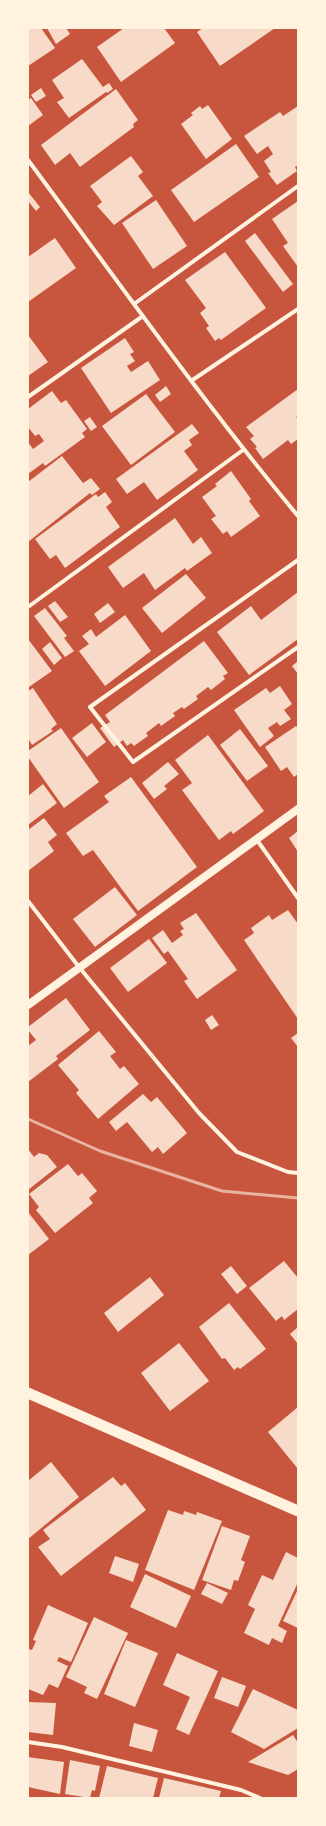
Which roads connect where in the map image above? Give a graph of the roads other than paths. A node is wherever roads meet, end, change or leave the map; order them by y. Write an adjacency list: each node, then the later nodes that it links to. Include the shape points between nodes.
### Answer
1 (28, 160): 3 (street)
2 (298, 186): 3 (street)
3 (134, 304): 5 (street)
4 (298, 309): 6 (street)
5 (143, 316): 6 (street); 7 (street)
6 (191, 381): 8 (street)
7 (28, 397)
8 (243, 450): 9 (street); 11 (street)
9 (298, 516)
10 (298, 560): 12 (street, via 90,707 133,762)
11 (28, 607)
12 (298, 647)
13 (298, 809): 14 (main road)
14 (257, 840): 15 (street); 17 (main road)
15 (298, 898)
16 (28, 901): 17 (street)
17 (79, 967): 18 (main road); 19 (street, via 199,1113 237,1152 288,1172)
18 (28, 1005)
19 (298, 1173)
20 (28, 1393): 21 (highway)
21 (298, 1511)
22 (28, 1742): 23 (street, via 62,1747 241,1790)
23 (260, 1798)

